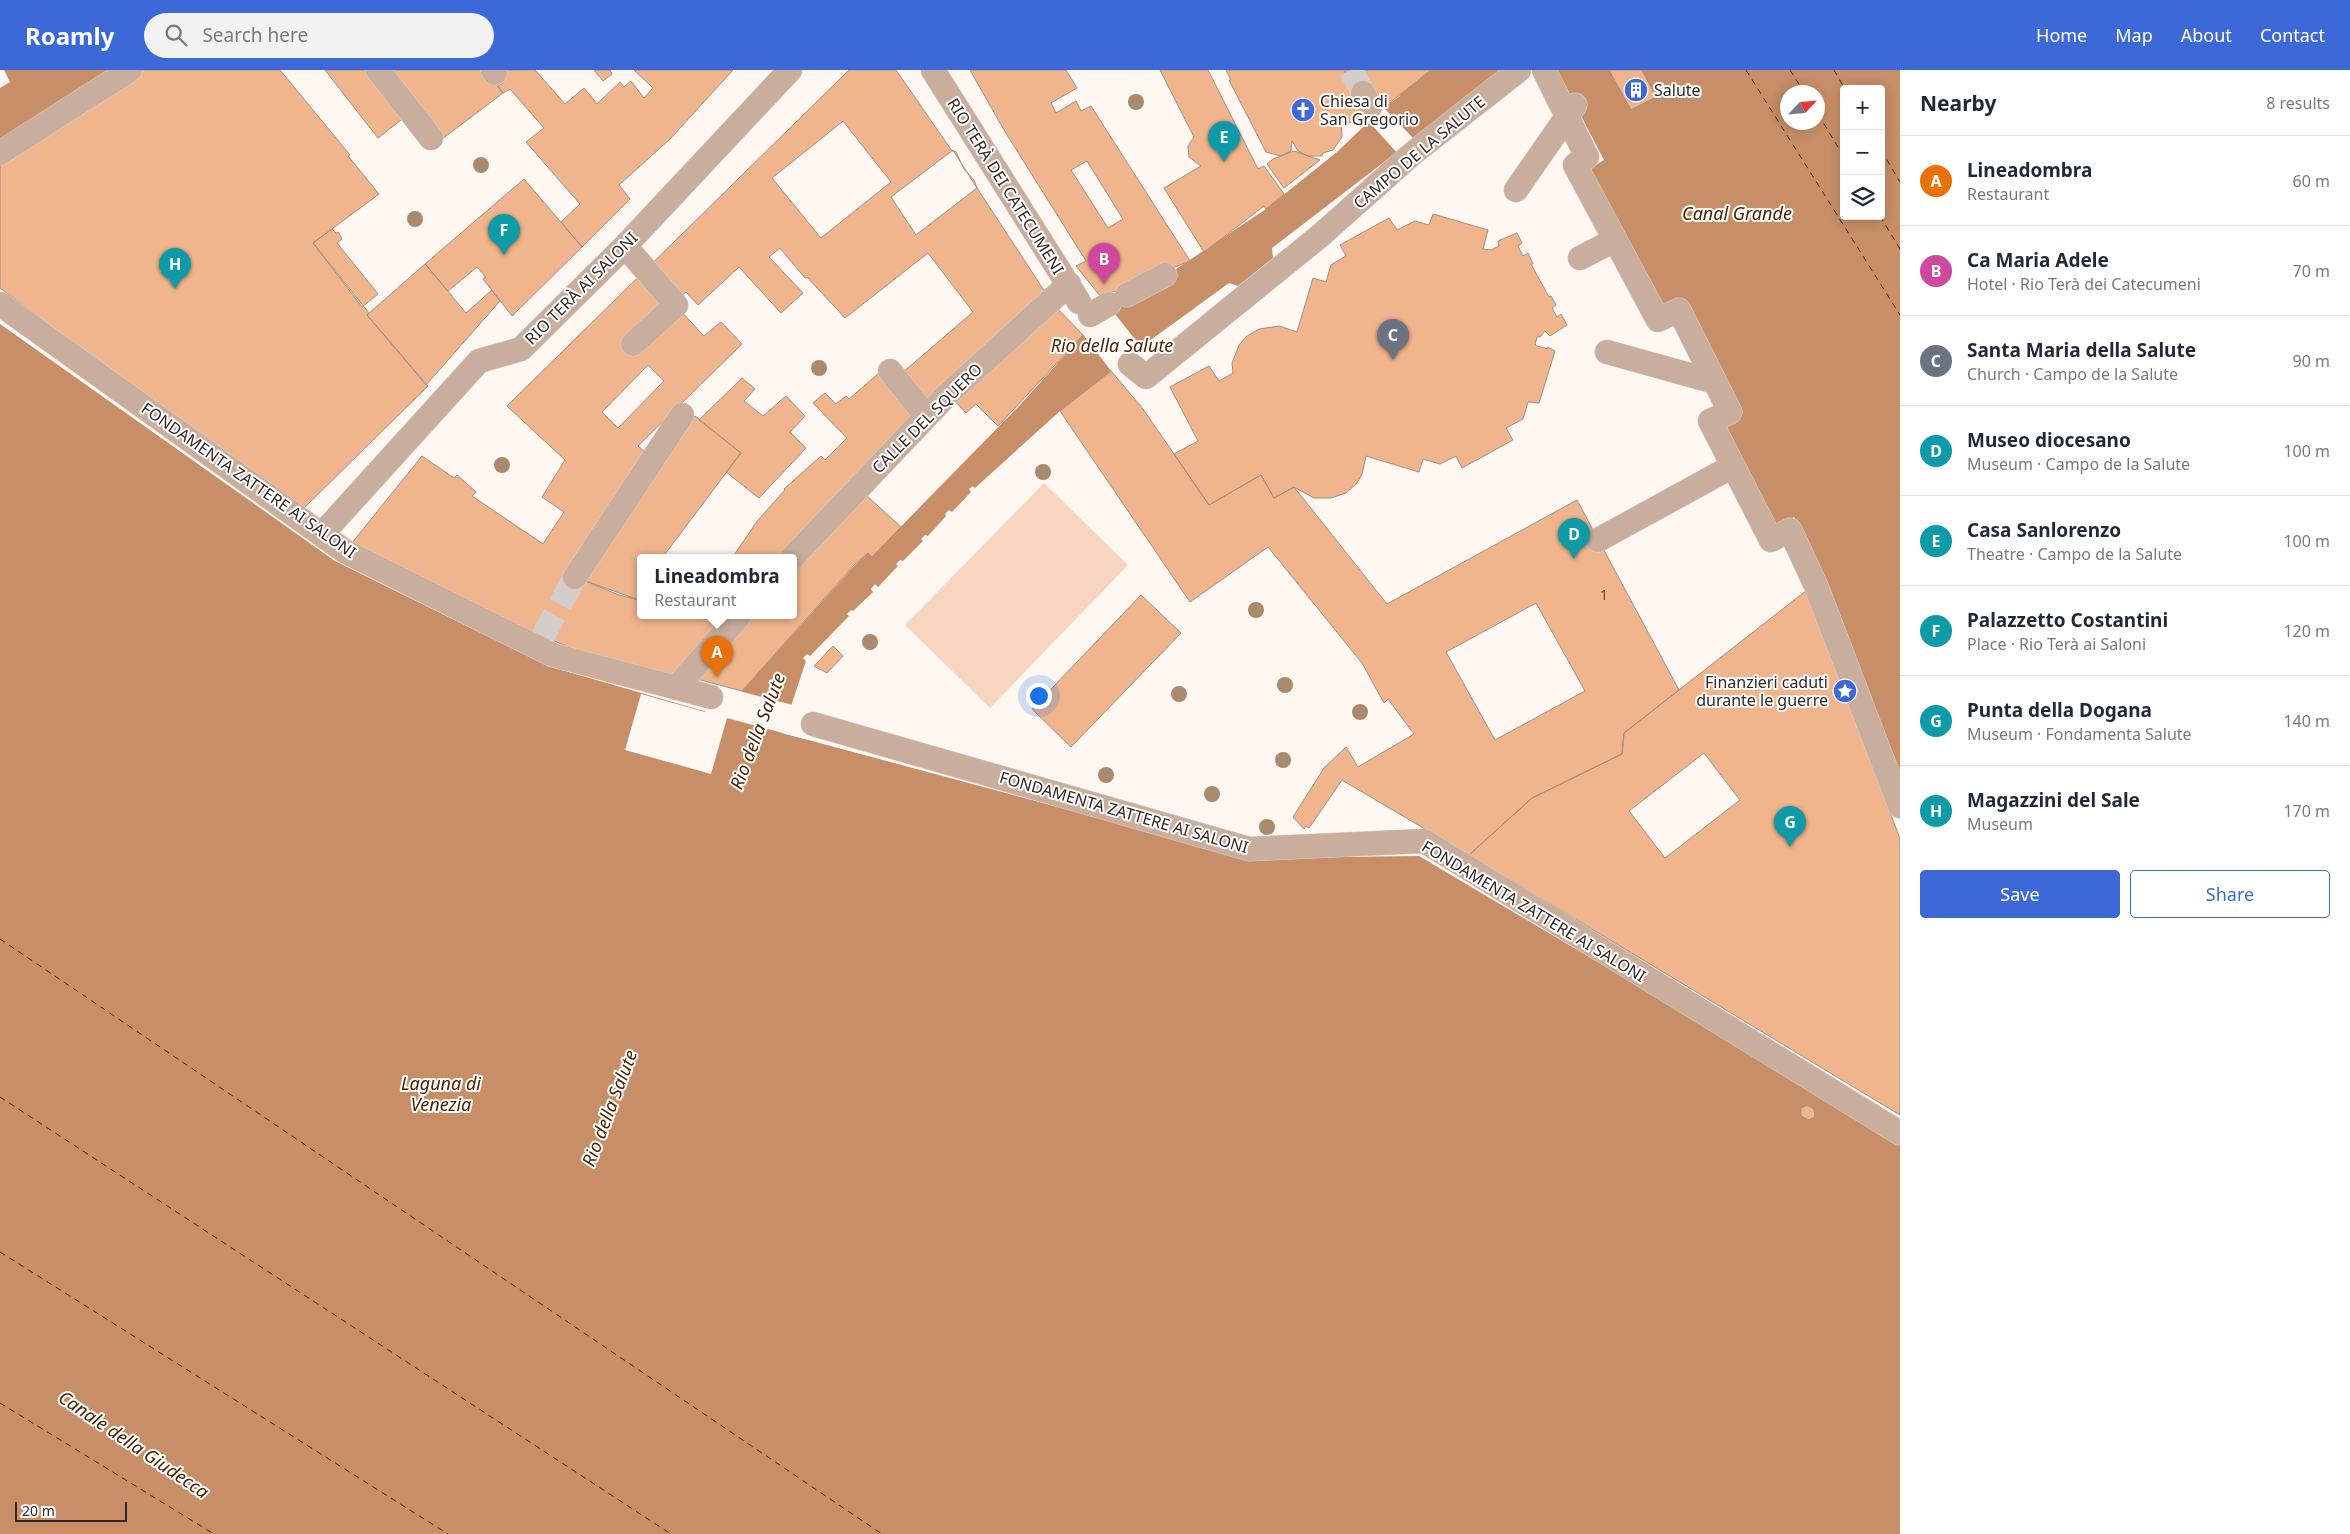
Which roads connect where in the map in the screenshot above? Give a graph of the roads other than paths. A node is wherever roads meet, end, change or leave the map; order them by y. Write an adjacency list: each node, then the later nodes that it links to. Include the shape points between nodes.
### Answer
1 (130, 70): 9 (street)
2 (378, 70): 8 (street)
3 (790, 70): 12 (street, RIO TERÀ AI SALONI)
4 (933, 70): 15 (street, RIO TERÀ DEI CATECUMENI)
5 (1519, 70): 19 (street, CAMPO DE LA SALUTE, via 1317,229 1146,377)
6 (1544, 70): 7 (street)
7 (1572, 110): 10 (street); 11 (street, via 1587,157 1575,164)
8 (431, 138)
9 (0, 152)
10 (1516, 190)
11 (1615, 240): 13 (street); 21 (street, via 1658,320 1679,310)
12 (624, 246): 17 (street, via 676,305); 25 (street, RIO TERÀ AI SALONI, via 521,349 479,361)
13 (1580, 258)
14 (1165, 275): 15 (street, CALLE DEL SQUERO)
15 (1095, 300): 23 (street, CALLE DEL SQUERO, via 1032,315)
16 (0, 304): 25 (street, FONDAMENTA ZATTERE AI SALONI)
17 (633, 344)
18 (1607, 352): 21 (street)
19 (1130, 364)
20 (890, 371): 23 (street)
21 (1716, 382): 24 (street, via 1730,412 1710,421)
22 (682, 415): 28 (street)
23 (926, 416): 27 (street, CALLE DEL SQUERO)
24 (1733, 466): 26 (street); 33 (street, via 1771,540 1790,530 1816,586)
25 (323, 533): 30 (street, FONDAMENTA ZATTERE AI SALONI, via 346,552 540,642 553,655)
26 (1598, 540)
27 (796, 554)
28 (575, 577)
29 (736, 619): 30 (street)
30 (676, 688): 31 (street, FONDAMENTA ZATTERE AI SALONI)
31 (711, 696)
32 (813, 724): 34 (street, FONDAMENTA ZATTERE AI SALONI, via 1249,849 1424,841)
33 (1900, 806)
34 (1900, 1133)

